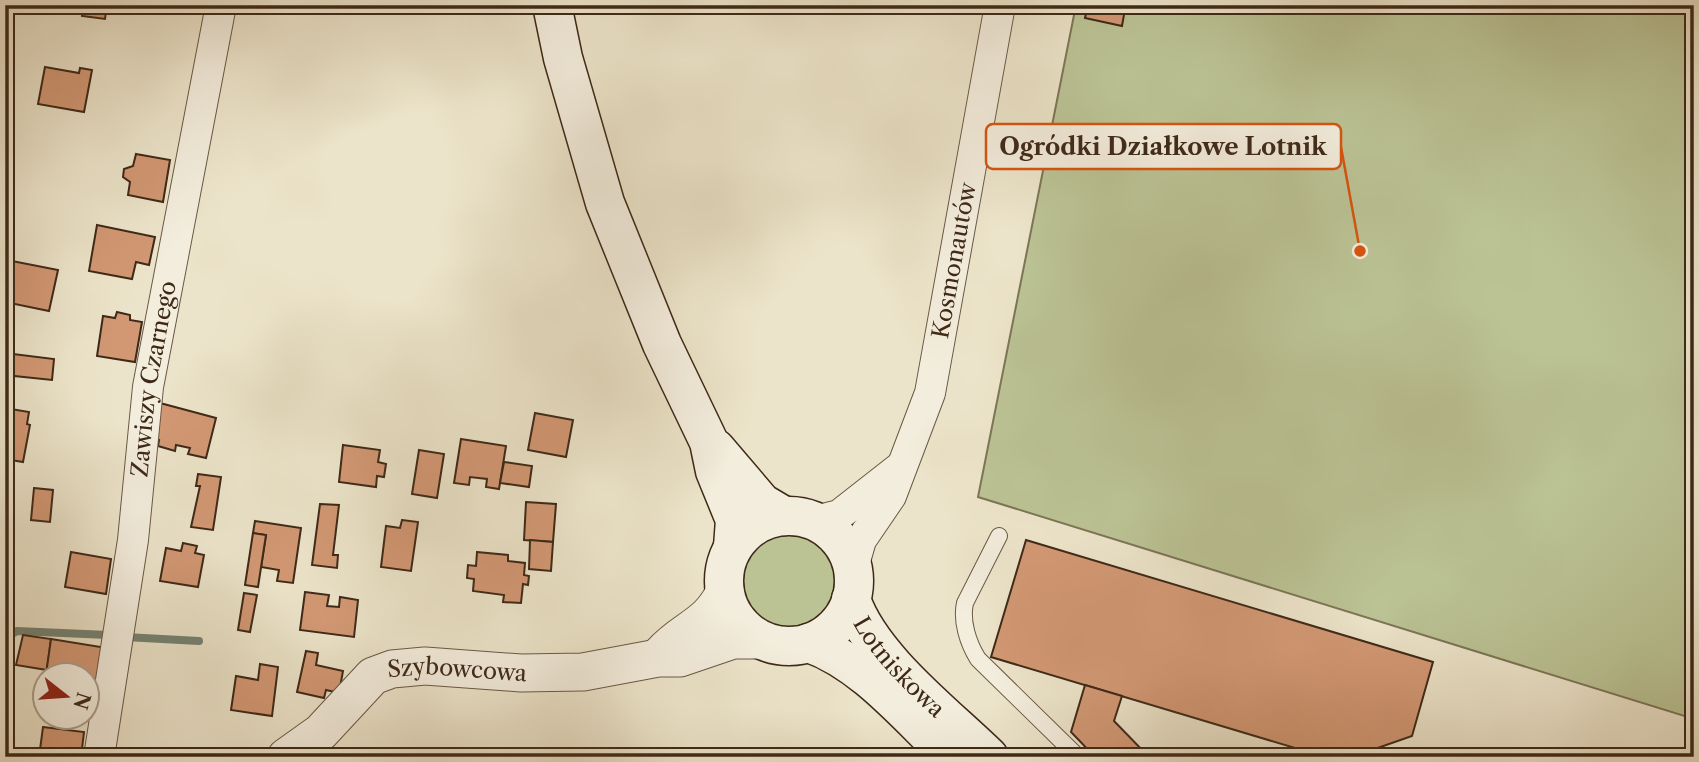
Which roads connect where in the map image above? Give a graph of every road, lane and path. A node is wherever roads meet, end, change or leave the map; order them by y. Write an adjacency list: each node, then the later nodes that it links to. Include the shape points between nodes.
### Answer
1 (221, 5): 14 (street, Zawiszy Czarnego, via 148,387 133,540)
2 (552, 5): 4 (main road, via 605,203 662,344)
3 (1000, 5): 5 (street, Kosmonautów, via 930,393)
4 (709, 442): 6 (main road, via 762,503); 8 (main road, via 735,520)
5 (899, 468): 6 (street, Kosmonautów, via 839,515); 9 (street, Kosmonautów, via 891,496 861,540)
6 (800, 519): 8 (main road, via 755,525); 9 (main road, via 839,540)
7 (999, 536): 18 (lane, via 962,614 971,648)
8 (733, 547): 10 (main road)
9 (852, 583): 12 (main road, via 836,626); 17 (main road, Lotniskowa, via 859,622 883,654)
10 (725, 591): 11 (main road, via 736,620); 13 (street, via 716,611 673,641)
11 (761, 640): 12 (main road, via 793,646); 13 (street, Szybowcowa, via 733,640 680,658)
12 (809, 643): 16 (main road, Lotniskowa, via 832,651 866,677)
13 (659, 658): 15 (street, Szybowcowa, via 583,672 425,666 392,669 373,676 321,732)
14 (99, 757)
15 (286, 757)
16 (951, 757)
17 (989, 757)
18 (1077, 757)

